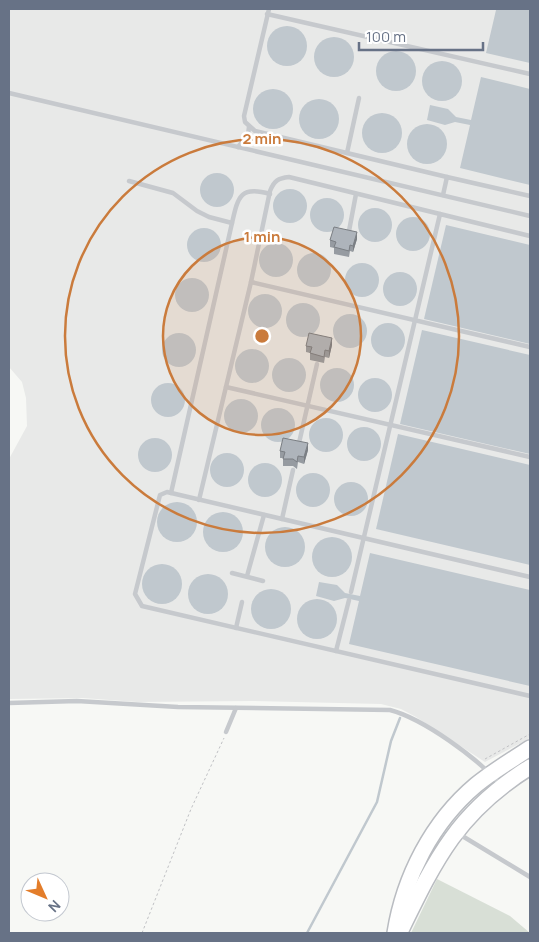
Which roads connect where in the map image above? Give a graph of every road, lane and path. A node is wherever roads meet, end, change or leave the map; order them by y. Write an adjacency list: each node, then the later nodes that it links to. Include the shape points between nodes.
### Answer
1 (268, 11): 2 (lane); 5 (lane, via 244,116)
2 (530, 74)
3 (9, 93): 6 (lane)
4 (359, 98): 7 (lane)
5 (249, 127): 6 (lane, via 248,135); 7 (lane)
6 (238, 147): 12 (lane)
7 (347, 153): 8 (lane)
8 (447, 177): 12 (lane); 13 (lane)
9 (129, 181): 16 (lane, via 173,193 197,211)
10 (270, 194): 11 (lane, via 273,183 280,178 289,178); 16 (lane, via 254,190 243,193 236,203); 19 (lane)
11 (356, 194): 14 (lane); 17 (lane)
12 (443, 195): 15 (lane)
13 (530, 196)
14 (440, 214): 18 (lane); 20 (lane)
15 (530, 216)
16 (232, 223): 31 (lane)
17 (348, 231)
18 (530, 236)
19 (251, 282): 20 (lane); 23 (lane)
20 (416, 320): 21 (lane); 25 (lane)
21 (530, 346)
22 (317, 364): 24 (lane)
23 (226, 387): 24 (lane); 32 (lane)
24 (307, 406): 25 (lane); 27 (lane)
25 (392, 426): 29 (lane); 35 (lane)
26 (291, 442): 27 (lane)
27 (298, 443): 28 (lane)
28 (307, 445)
29 (530, 457)
30 (293, 470): 34 (lane)
31 (170, 493): 32 (lane); 43 (lane, via 160,495 135,586 137,600 142,606)
32 (199, 500): 33 (lane)
33 (264, 515): 34 (lane); 37 (lane)
34 (282, 519): 35 (lane)
35 (364, 538): 38 (lane); 40 (lane)
36 (232, 572): 37 (lane)
37 (247, 576): 39 (lane)
38 (530, 577)
39 (263, 581)
40 (351, 592)
41 (349, 600): 44 (lane)
42 (242, 602): 43 (lane)
43 (236, 628): 44 (lane)
44 (336, 651): 45 (lane)
45 (530, 696)
46 (9, 703): 47 (lane, via 77,701)
47 (236, 708): 48 (lane); 51 (lane, via 390,710 419,723)
48 (226, 732): 57 (path, via 191,809)
49 (530, 734): 51 (path)
50 (530, 748): 53 (main road)
51 (478, 763): 53 (lane)
52 (530, 767): 54 (main road)
53 (491, 774): 54 (lane); 58 (main road, via 460,801 427,845 403,894)
54 (501, 786): 55 (main road, via 472,812)
55 (456, 832): 56 (lane); 59 (main road, via 436,862)
56 (530, 877)
57 (142, 933)
58 (395, 933)
59 (399, 933)

